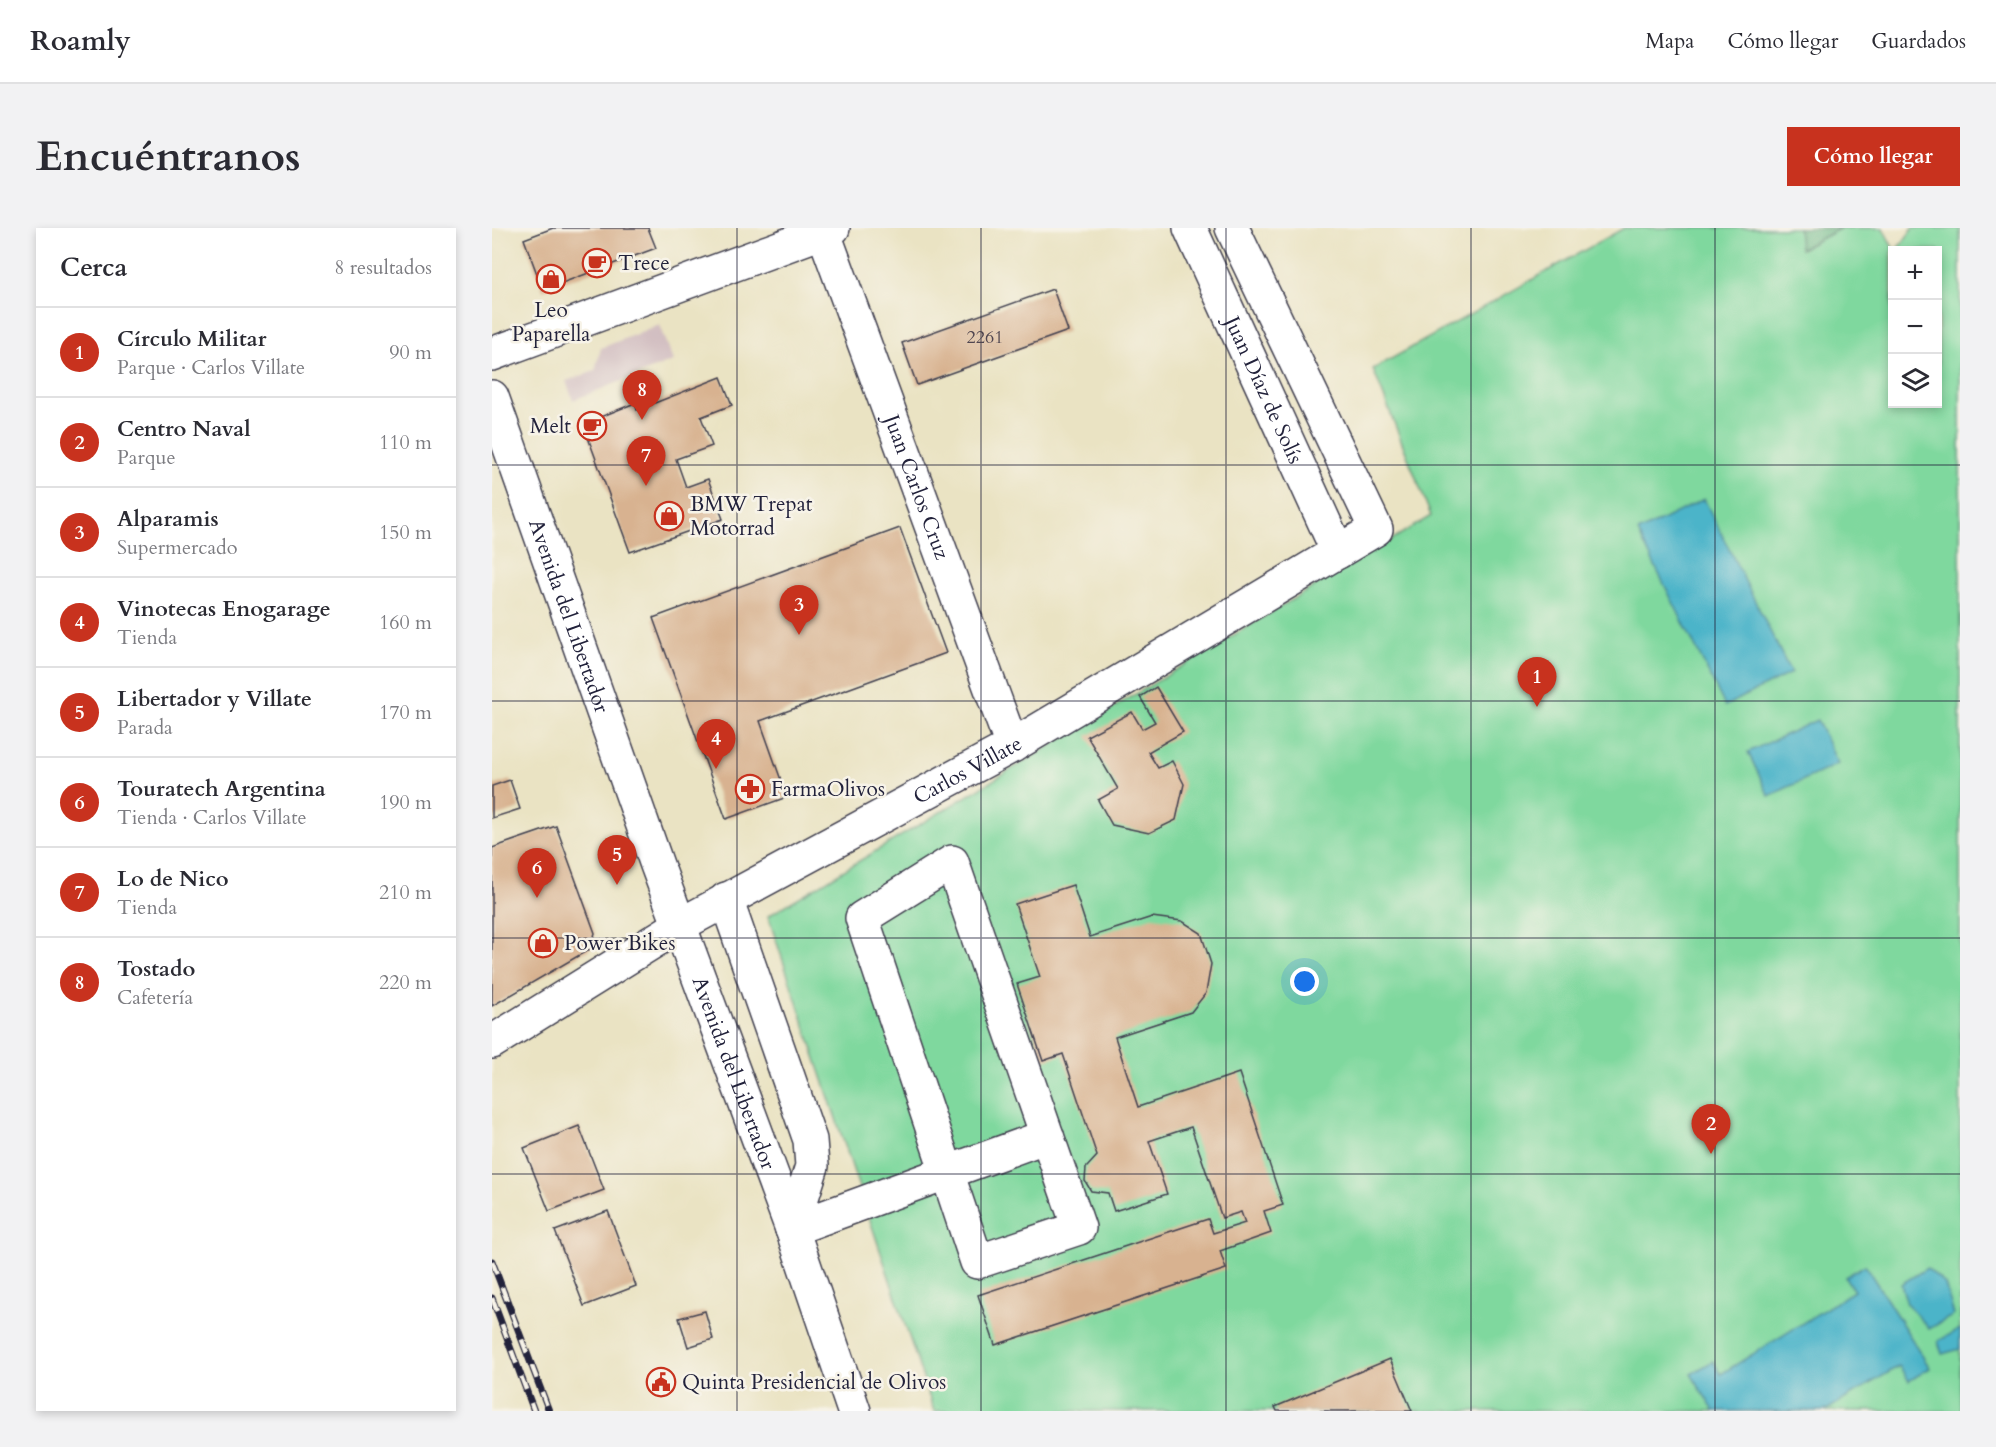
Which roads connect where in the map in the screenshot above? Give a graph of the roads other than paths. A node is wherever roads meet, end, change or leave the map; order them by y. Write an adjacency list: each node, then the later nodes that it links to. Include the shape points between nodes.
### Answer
1 (1190, 228): 7 (street, Juan Díaz de Solís)
2 (1232, 228): 6 (street, Juan Díaz de Solís)
3 (826, 229): 4 (street); 8 (street, Juan Carlos Cruz)
4 (492, 354)
5 (492, 397): 10 (street, Avenida del Libertador)
6 (1376, 529): 7 (street, Carlos Villate)
7 (1338, 552): 8 (street, Carlos Villate)
8 (1012, 746): 9 (street, Carlos Villate)
9 (726, 899): 10 (street, Carlos Villate); 14 (street, via 810,1140 812,1166)
10 (680, 925): 11 (street, Carlos Villate); 14 (street, Avenida del Libertador)
11 (492, 1042)
12 (1047, 1136): 13 (street); 13 (street, via 1079,1228 977,1262); 13 (street, via 952,862 862,918)
13 (947, 1172): 14 (street)
14 (792, 1230): 15 (street, Avenida del Libertador)
15 (854, 1411)

